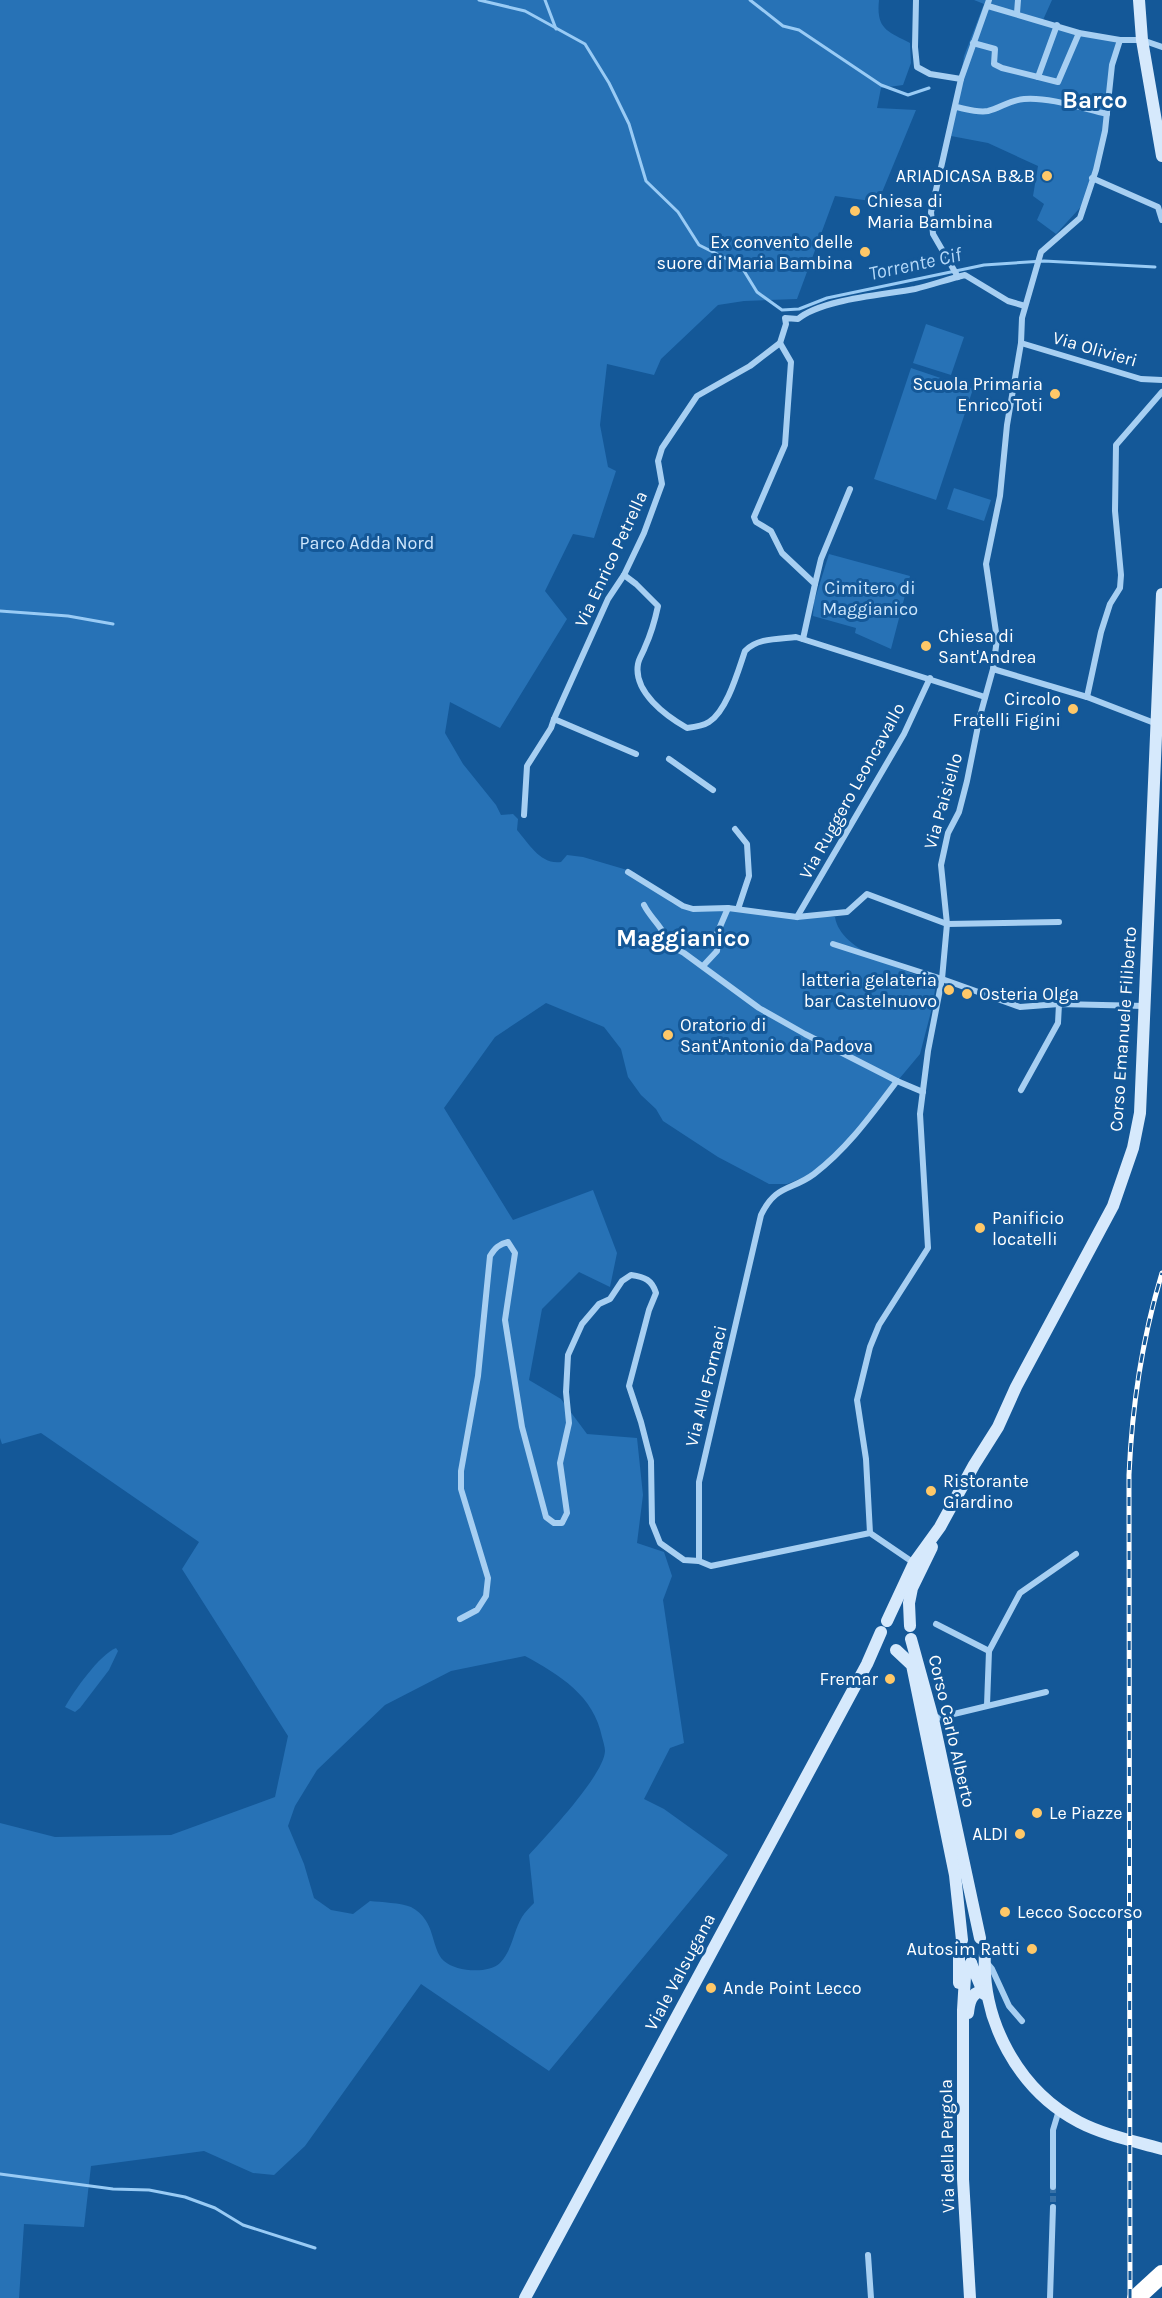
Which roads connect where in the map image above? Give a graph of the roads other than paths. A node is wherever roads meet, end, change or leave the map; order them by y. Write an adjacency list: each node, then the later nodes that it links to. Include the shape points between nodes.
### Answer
1 (916, 0): 13 (street, via 917,67 930,74)
2 (1018, 0): 5 (street)
3 (1139, 0): 9 (main road)
4 (988, 3): 5 (street); 10 (street)
5 (1017, 13): 6 (street)
6 (1056, 25): 7 (street); 12 (street)
7 (1079, 33): 8 (street); 12 (street, via 1058,82)
8 (1120, 40): 9 (street); 15 (street, via 1112,65)
9 (1142, 40): 11 (street); 16 (main road)
10 (973, 43): 12 (street, via 995,49 994,64); 13 (street)
11 (1162, 47)
12 (1038, 77)
13 (961, 79): 14 (street)
14 (956, 107): 15 (street, via 991,110 1024,99); 19 (street, via 930,222)
15 (1107, 114): 17 (street)
16 (1162, 156)
17 (1092, 178): 18 (street, via 1158,207); 20 (street, Via Paisiello, via 1080,218 1038,257)
18 (1162, 220)
19 (956, 273): 20 (street); 21 (street, via 917,288 835,304 807,312 798,319 785,318)
20 (1025, 306): 22 (street, Via Paisiello)
21 (780, 343): 26 (street, Via Enrico Petrella, via 750,366 697,396 662,448 658,461 662,484); 27 (street, via 791,362 785,445 754,517 771,531 782,553)
22 (1021, 343): 23 (street, Via Olivieri, via 1141,378); 30 (street, Via Paisiello, via 1000,496 986,564 997,639)
23 (1162, 380)
24 (1162, 392): 33 (street, via 1116,445 1120,588 1101,632)
25 (850, 489): 27 (street, via 821,559)
26 (624, 575): 29 (street, via 658,606 638,662 645,692 660,709 687,728 702,726 721,711 751,645); 34 (street, Via Enrico Petrella, via 608,599)
27 (815, 584): 29 (street)
28 (1162, 594): 35 (main road, Corso Emanuele Filiberto)
29 (803, 639): 31 (street)
30 (993, 669): 32 (street, Via Paisiello); 33 (street)
31 (930, 678): 32 (street); 45 (street, Via Ruggero Leoncavallo, via 904,734)
32 (985, 697): 47 (street, Via Paisiello, via 959,812 948,833 941,865)
33 (1087, 697): 35 (street)
34 (554, 719): 36 (street); 39 (street, Via Enrico Petrella, via 526,766)
35 (1159, 724): 52 (main road, Corso Emanuele Filiberto)
36 (636, 754)
37 (669, 759): 38 (street)
38 (713, 790)
39 (524, 815)
40 (735, 829): 44 (street, via 747,844 749,876)
41 (628, 872): 43 (street, via 683,906)
42 (644, 905): 49 (street, via 675,950)
43 (728, 908): 44 (street); 49 (street, via 716,936 717,951)
44 (738, 909): 45 (street)
45 (798, 917): 47 (street, via 847,912 867,894)
46 (1059, 922): 47 (street)
47 (947, 924): 50 (street, Via Paisiello)
48 (833, 944): 50 (street)
49 (703, 966): 53 (street, via 759,1008)
50 (942, 979): 51 (street, via 1020,1007); 55 (street, Via Paisiello)
51 (1059, 1004): 52 (street); 54 (street, via 1058,1023)
52 (1145, 1006): 59 (main road, Corso Emanuele Filiberto, via 1140,1113 1123,1180 1102,1226)
53 (897, 1081): 55 (street); 58 (street, Via Alle Fornaci, via 859,1132 813,1175 768,1201 761,1215 699,1482)
54 (1021, 1090)
55 (923, 1092): 56 (street, Via Paisiello, via 920,1114 928,1248 879,1325 857,1400 866,1459)
56 (870, 1533): 58 (street, via 711,1566); 59 (street)
57 (1076, 1554): 65 (street, via 1020,1593)
58 (699, 1561): 60 (street, via 684,1560 660,1543 652,1523 651,1461 629,1386 656,1293 653,1283 643,1276 631,1275 610,1299 599,1304 582,1324 568,1354 569,1423 560,1463 567,1513 562,1523 546,1517 522,1427 505,1320 515,1252 508,1242 494,1248 490,1256 478,1376 460,1471 461,1489 488,1578 486,1596 477,1610)
59 (916, 1568): 62 (main road); 63 (main road, via 909,1603)
60 (460, 1619)
61 (936, 1624): 65 (street)
62 (884, 1627): 63 (main road, via 899,1619); 64 (main road, via 883,1642); 66 (main road, Viale Valsugana)
63 (910, 1632): 64 (main road, via 906,1647); 69 (main road, Corso Carlo Alberto)
64 (893, 1649): 66 (main road, Viale Valsugana, via 877,1653); 71 (main road, Corso Carlo Alberto, via 912,1665 955,1875)
65 (989, 1651): 68 (street)
66 (867, 1664): 87 (main road, Viale Valsugana)
67 (1046, 1692): 68 (street)
68 (987, 1705): 69 (street)
69 (933, 1719): 70 (main road, Corso Carlo Alberto)
70 (980, 1938): 71 (main road, via 970,1935); 73 (main road, via 985,1944)
71 (962, 1940): 72 (main road)
72 (958, 1953): 74 (main road); 78 (main road, Via della Pergola)
73 (985, 1957): 74 (main road); 76 (main road); 77 (street, via 1009,2006)
74 (971, 1963): 75 (main road); 78 (main road, Via della Pergola, via 964,1984)
75 (982, 1991): 76 (main road); 78 (main road, via 972,1997)
76 (993, 2014): 79 (main road, via 1016,2065)
77 (1022, 2021)
78 (963, 2041): 83 (main road, Via della Pergola, via 963,2179)
79 (1059, 2109): 80 (main road, via 1094,2129); 81 (street, via 1053,2130)
80 (1162, 2149)
81 (1053, 2187)
82 (1053, 2207): 91 (street)
83 (969, 2250): 89 (main road, Via della Pergola); 90 (main road, Via della Pergola)
84 (868, 2254): 88 (street)
85 (1162, 2274): 92 (highway)
86 (1162, 2283): 93 (highway)
87 (525, 2298)
88 (871, 2298)
89 (970, 2298)
90 (977, 2298)
91 (1050, 2298)
92 (1136, 2298)
93 (1147, 2298)

